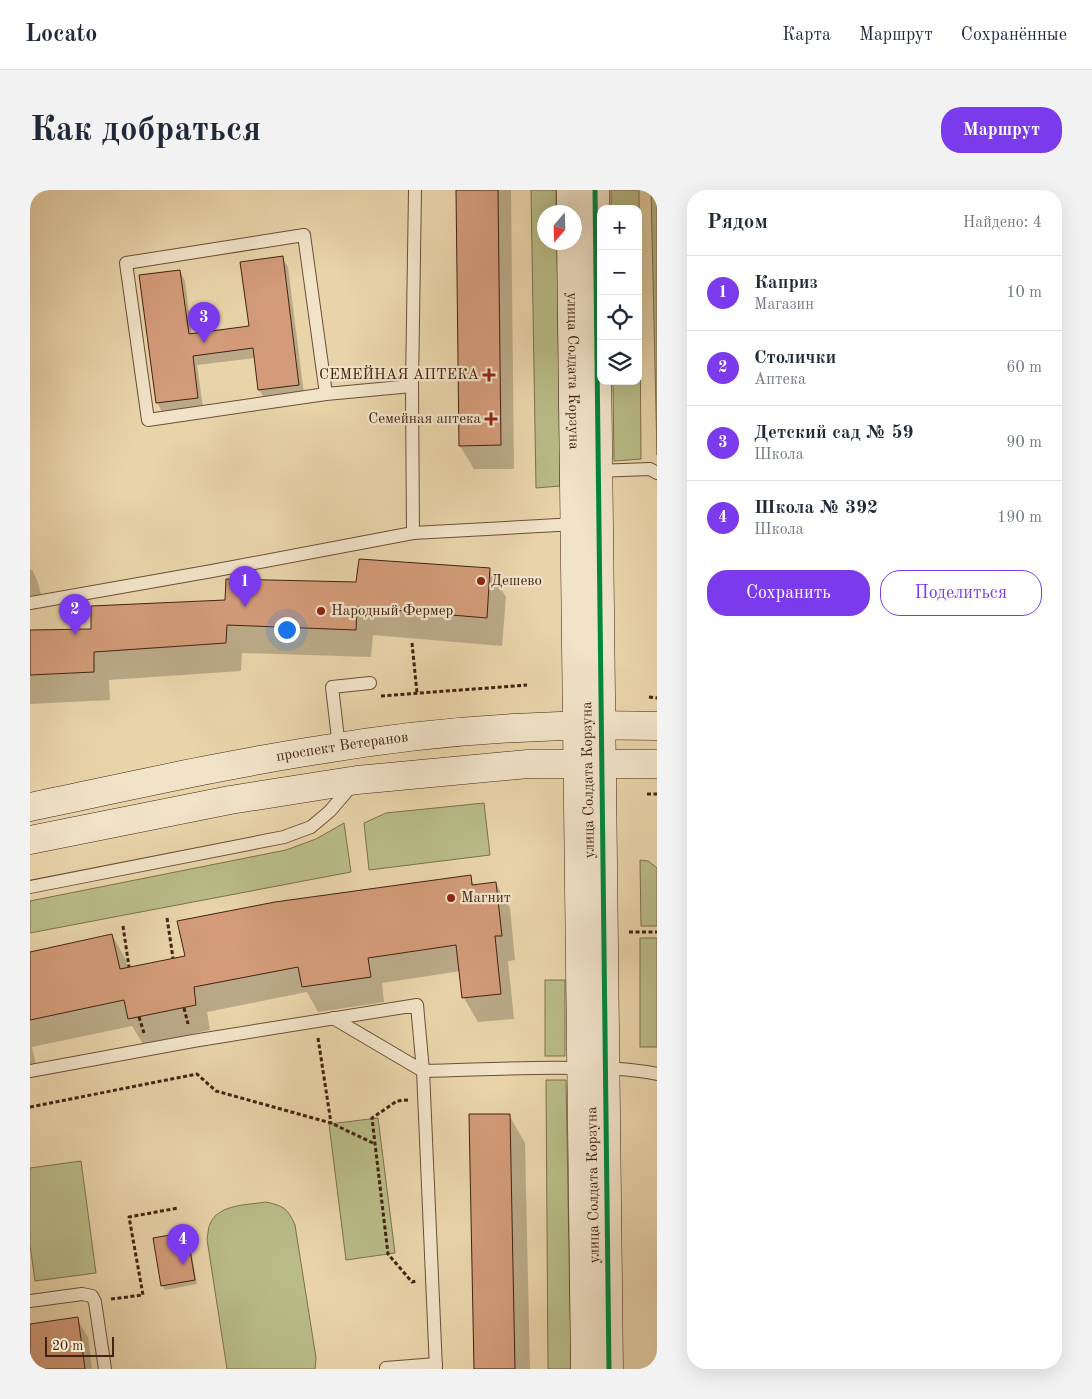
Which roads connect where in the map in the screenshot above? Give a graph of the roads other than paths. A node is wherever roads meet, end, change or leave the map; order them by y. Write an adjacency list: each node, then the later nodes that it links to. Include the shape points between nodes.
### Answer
1 (415, 190): 6 (lane)
2 (571, 190): 4 (street)
3 (595, 190): 9 (street, улица Солдата Корзуна)
4 (571, 205)
5 (572, 250): 9 (street, улица Солдата Корзуна)
6 (412, 386): 7 (lane); 11 (lane)
7 (326, 394): 7 (lane, via 148,420 126,263 304,235)
8 (655, 470): 9 (lane)
9 (586, 472): 10 (street, улица Солдата Корзуна)
10 (587, 524): 11 (lane); 15 (street, улица Солдата Корзуна)
11 (413, 533): 12 (lane)
12 (30, 603)
13 (370, 683): 16 (lane, via 332,687)
14 (657, 726): 15 (street, проспект Ветеранов)
15 (589, 727): 16 (street, проспект Ветеранов, via 418,736); 17 (street, улица Солдата Корзуна)
16 (339, 747): 20 (street, проспект Ветеранов)
17 (590, 764): 18 (street); 19 (street, via 528,764); 24 (street, улица Солдата Корзуна)
18 (657, 764)
19 (357, 780): 21 (street, via 230,800); 22 (lane, via 311,827 284,836)
20 (30, 807)
21 (30, 840)
22 (30, 887)
23 (333, 1018): 25 (lane); 26 (lane); 26 (lane, via 417,1005)
24 (593, 1068): 26 (lane); 27 (lane); 32 (street, улица Солдата Корзуна); 33 (street, улица Солдата Корзуна)
25 (30, 1071)
26 (423, 1072): 29 (lane)
27 (657, 1074)
28 (30, 1300): 31 (lane, via 82,1294 92,1296 96,1302)
29 (436, 1366): 30 (lane)
30 (386, 1368)
31 (105, 1369)
32 (585, 1369)
33 (609, 1369)

